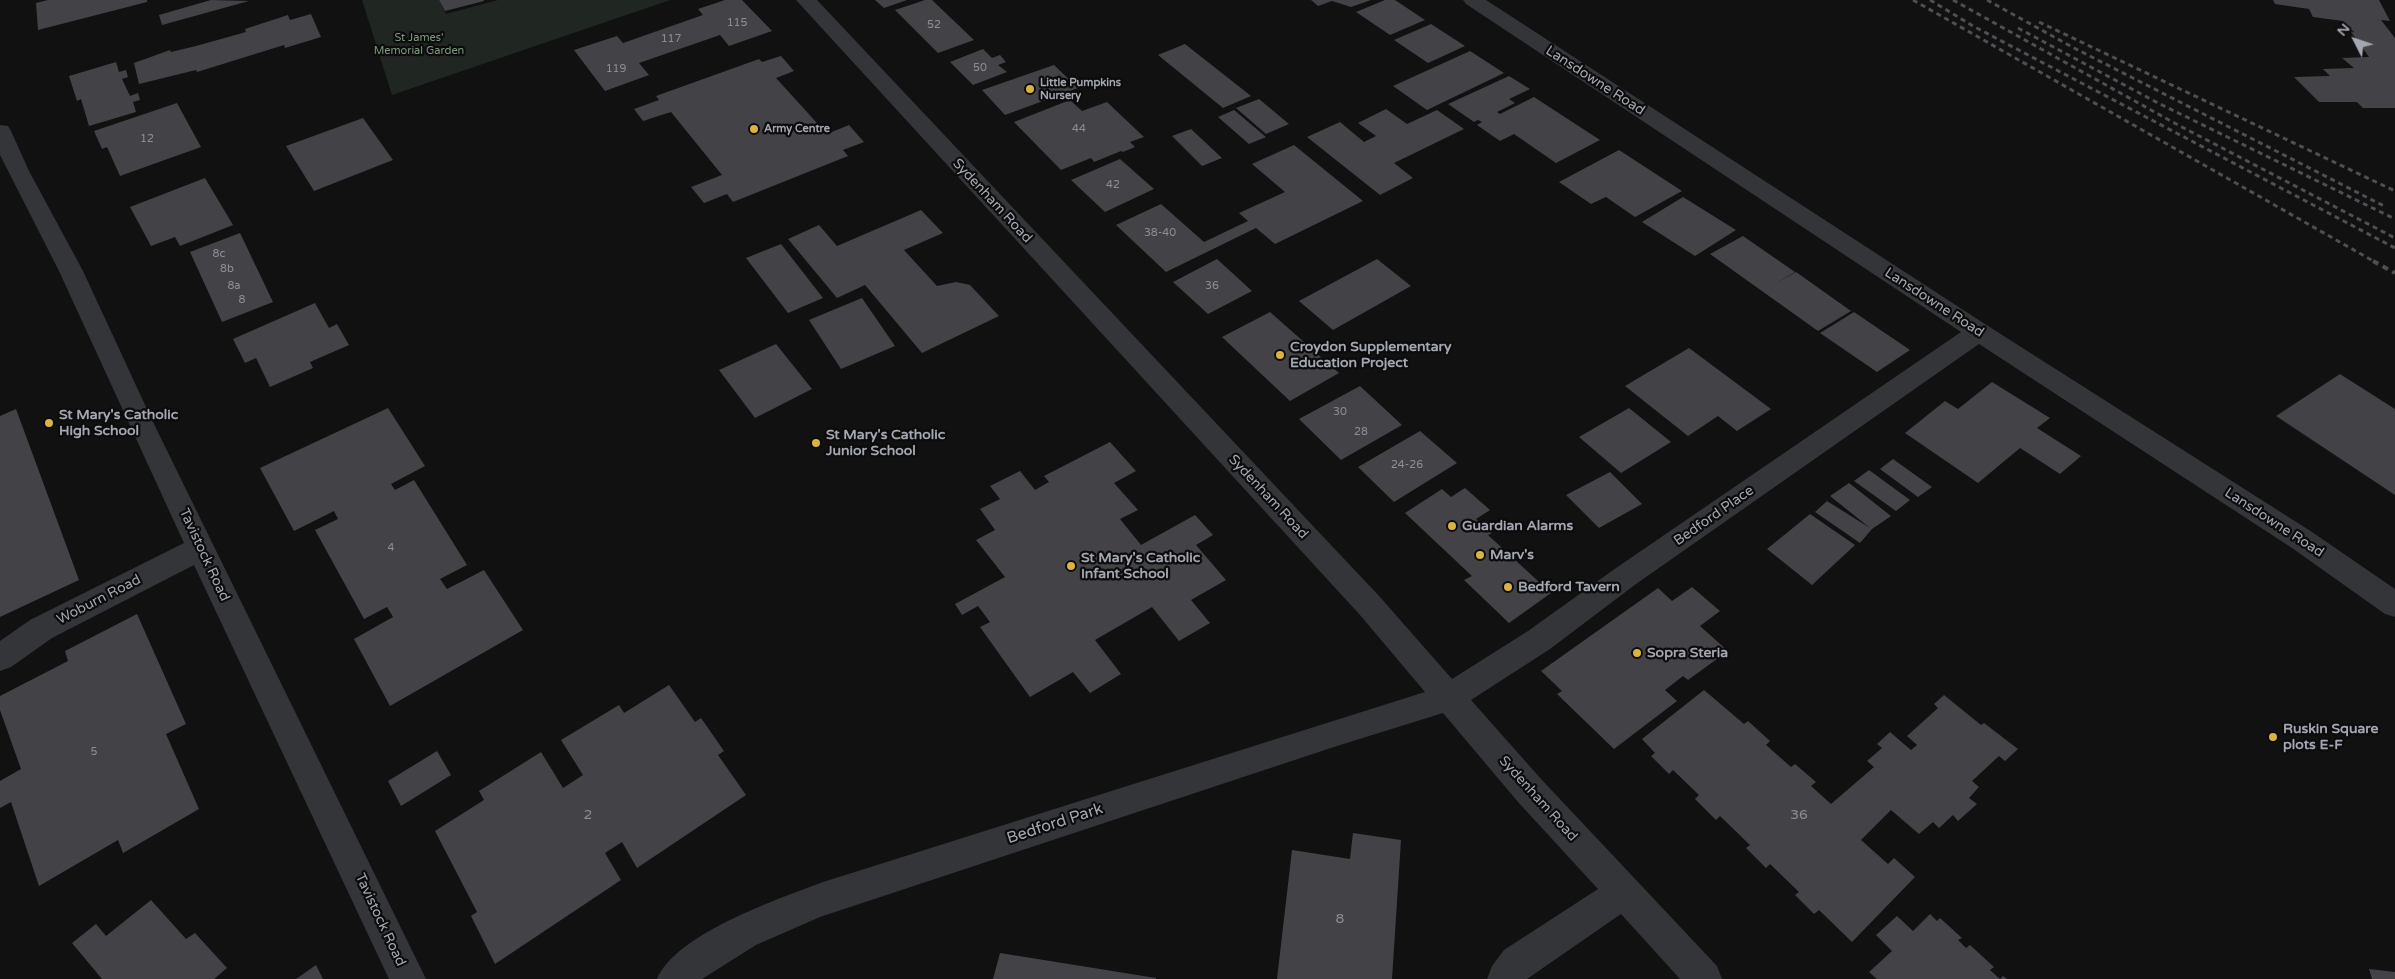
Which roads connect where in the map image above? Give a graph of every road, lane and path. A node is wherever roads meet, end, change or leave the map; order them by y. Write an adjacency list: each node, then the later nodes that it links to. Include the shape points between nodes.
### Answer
1 (806, 0): 8 (street, Sydenham Road, via 1370,606)
2 (1473, 0): 4 (street, Lansdowne Road)
3 (0, 131): 5 (street, Tavistock Road, via 71,271)
4 (1979, 332): 6 (street, Lansdowne Road, via 2302,540); 8 (street, Bedford Place, via 1539,640)
5 (201, 548): 7 (street, Woburn Road, via 41,629); 10 (street, Tavistock Road)
6 (2395, 605)
7 (0, 658)
8 (1449, 698): 9 (street, Sydenham Road); 11 (street, Bedford Park, via 820,900 726,941)
9 (1623, 893): 12 (street, via 1533,952); 13 (street, Sydenham Road)
10 (408, 979)
11 (675, 979)
12 (1505, 979)
13 (1704, 979)

